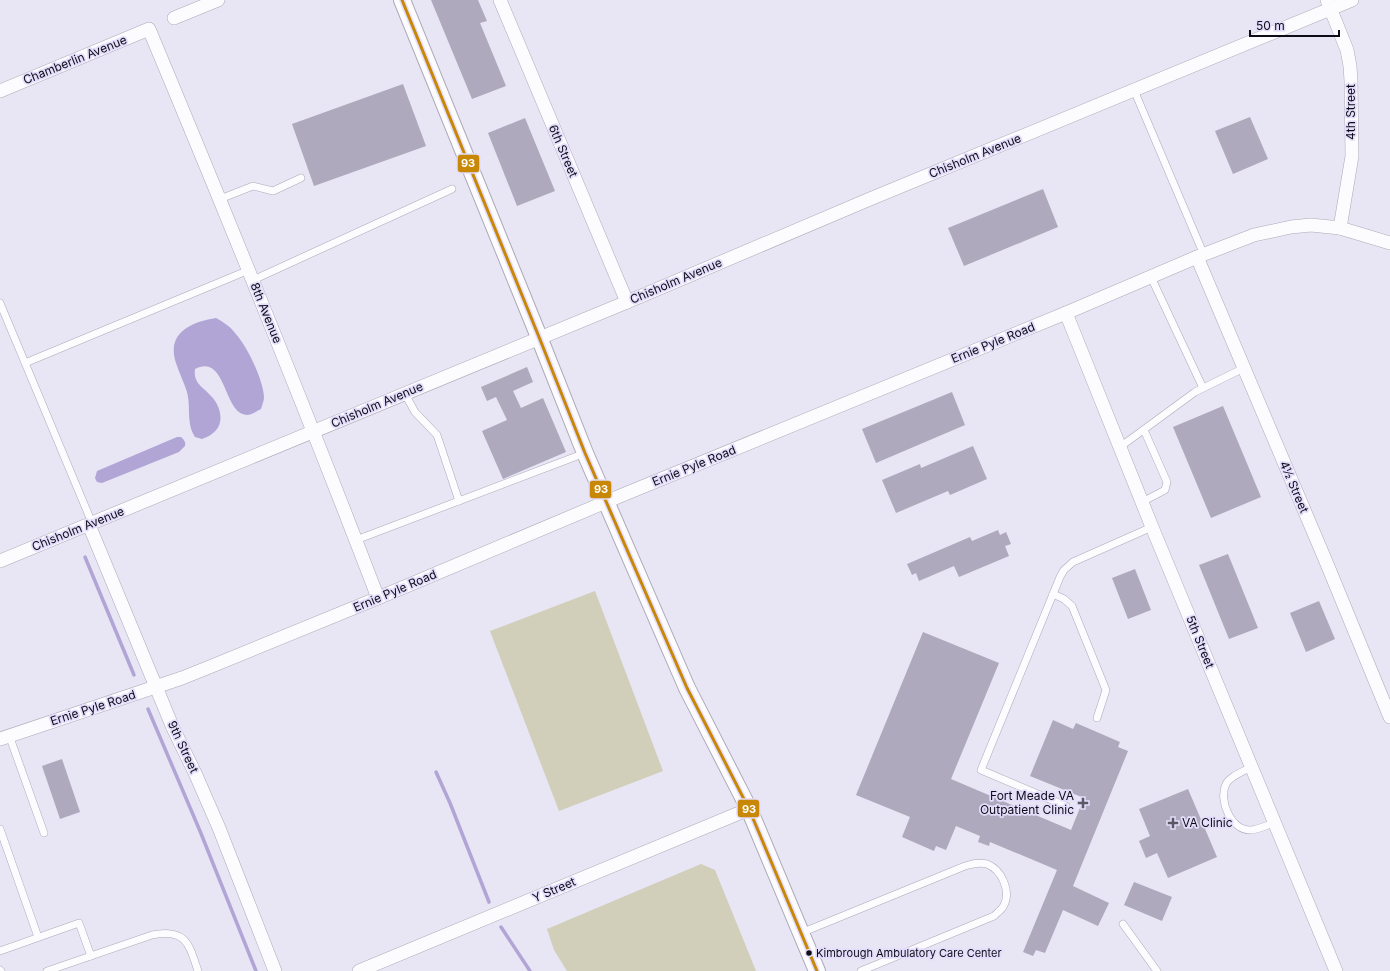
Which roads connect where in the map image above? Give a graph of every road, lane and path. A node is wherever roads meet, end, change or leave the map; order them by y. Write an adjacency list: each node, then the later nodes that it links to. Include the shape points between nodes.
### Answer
1 (218, 0): 6 (street)
2 (402, 0): 21 (street)
3 (500, 0): 18 (street, 6th Street)
4 (1352, 0): 5 (street, Chisholm Avenue)
5 (1329, 4): 8 (street, Chisholm Avenue); 13 (street, 4th Street, via 1347,50 1351,81 1352,156)
6 (174, 18)
7 (149, 29): 9 (street, Chamberlin Avenue); 12 (street, 8th Avenue)
8 (1134, 90): 15 (lane); 18 (street, Chisholm Avenue)
9 (0, 91)
10 (301, 178): 12 (lane, via 273,191 253,186)
11 (452, 189): 16 (lane)
12 (220, 199): 16 (street, 8th Avenue)
13 (1340, 228): 14 (street, Ernie Pyle Road); 15 (street, Ernie Pyle Road, via 1311,225 1274,230 1254,235)
14 (1390, 243)
15 (1201, 256): 17 (street, Ernie Pyle Road); 23 (street, 4½ Street)
16 (251, 275): 22 (lane); 27 (street, 8th Avenue)
17 (1151, 277): 20 (street, Ernie Pyle Road); 24 (lane)
18 (626, 302): 21 (street, Chisholm Avenue)
19 (0, 303): 22 (lane)
20 (1066, 313): 28 (street, 5th Street); 31 (street, Ernie Pyle Road)
21 (539, 337): 25 (street, Chisholm Avenue); 29 (street)
22 (25, 363): 33 (lane)
23 (1244, 368): 24 (lane); 40 (street, 4½ Street)
24 (1203, 388): 26 (lane)
25 (405, 394): 27 (street, Chisholm Avenue); 30 (lane, via 415,412 437,435)
26 (1144, 430): 28 (lane); 32 (lane, via 1167,482 1165,490)
27 (314, 432): 33 (street, Chisholm Avenue); 35 (street, 8th Avenue)
28 (1120, 447): 32 (street, 5th Street)
29 (585, 453): 30 (lane); 31 (street)
30 (459, 501): 35 (lane)
31 (607, 502): 38 (street, Ernie Pyle Road); 45 (street, via 688,688)
32 (1142, 502): 34 (street, 5th Street)
33 (90, 524): 36 (street, Chisholm Avenue); 39 (street, 9th Street)
34 (1152, 527): 37 (lane, via 1073,562 1064,570); 43 (street, 5th Street)
35 (356, 540): 38 (street, 8th Avenue)
36 (0, 561)
37 (1053, 594): 41 (lane, via 1072,606 1106,690); 44 (lane, via 981,770)
38 (378, 598): 39 (street, Ernie Pyle Road)
39 (156, 687): 42 (street, Ernie Pyle Road); 56 (street, 9th Street, via 219,828)
40 (1390, 717)
41 (1097, 718)
42 (5, 737): 48 (lane)
43 (1251, 767): 46 (street, 5th Street); 46 (lane, via 1226,783 1223,799 1238,826 1251,830)
44 (1066, 806)
45 (749, 810): 50 (street); 57 (street, Y Street)
46 (1274, 823): 61 (street, 5th Street)
47 (0, 829): 51 (lane)
48 (44, 833)
49 (1123, 924): 60 (lane)
50 (801, 933): 58 (street); 59 (lane, via 975,863 986,864 997,870 1004,881 1007,893 1004,906 994,916)
51 (38, 937): 52 (lane); 53 (lane, via 79,923)
52 (0, 950)
53 (91, 956): 54 (lane); 55 (lane, via 165,932 182,937)
54 (47, 971)
55 (198, 971)
56 (275, 971)
57 (359, 971)
58 (816, 971)
59 (861, 971)
60 (1157, 971)
61 (1336, 971)

